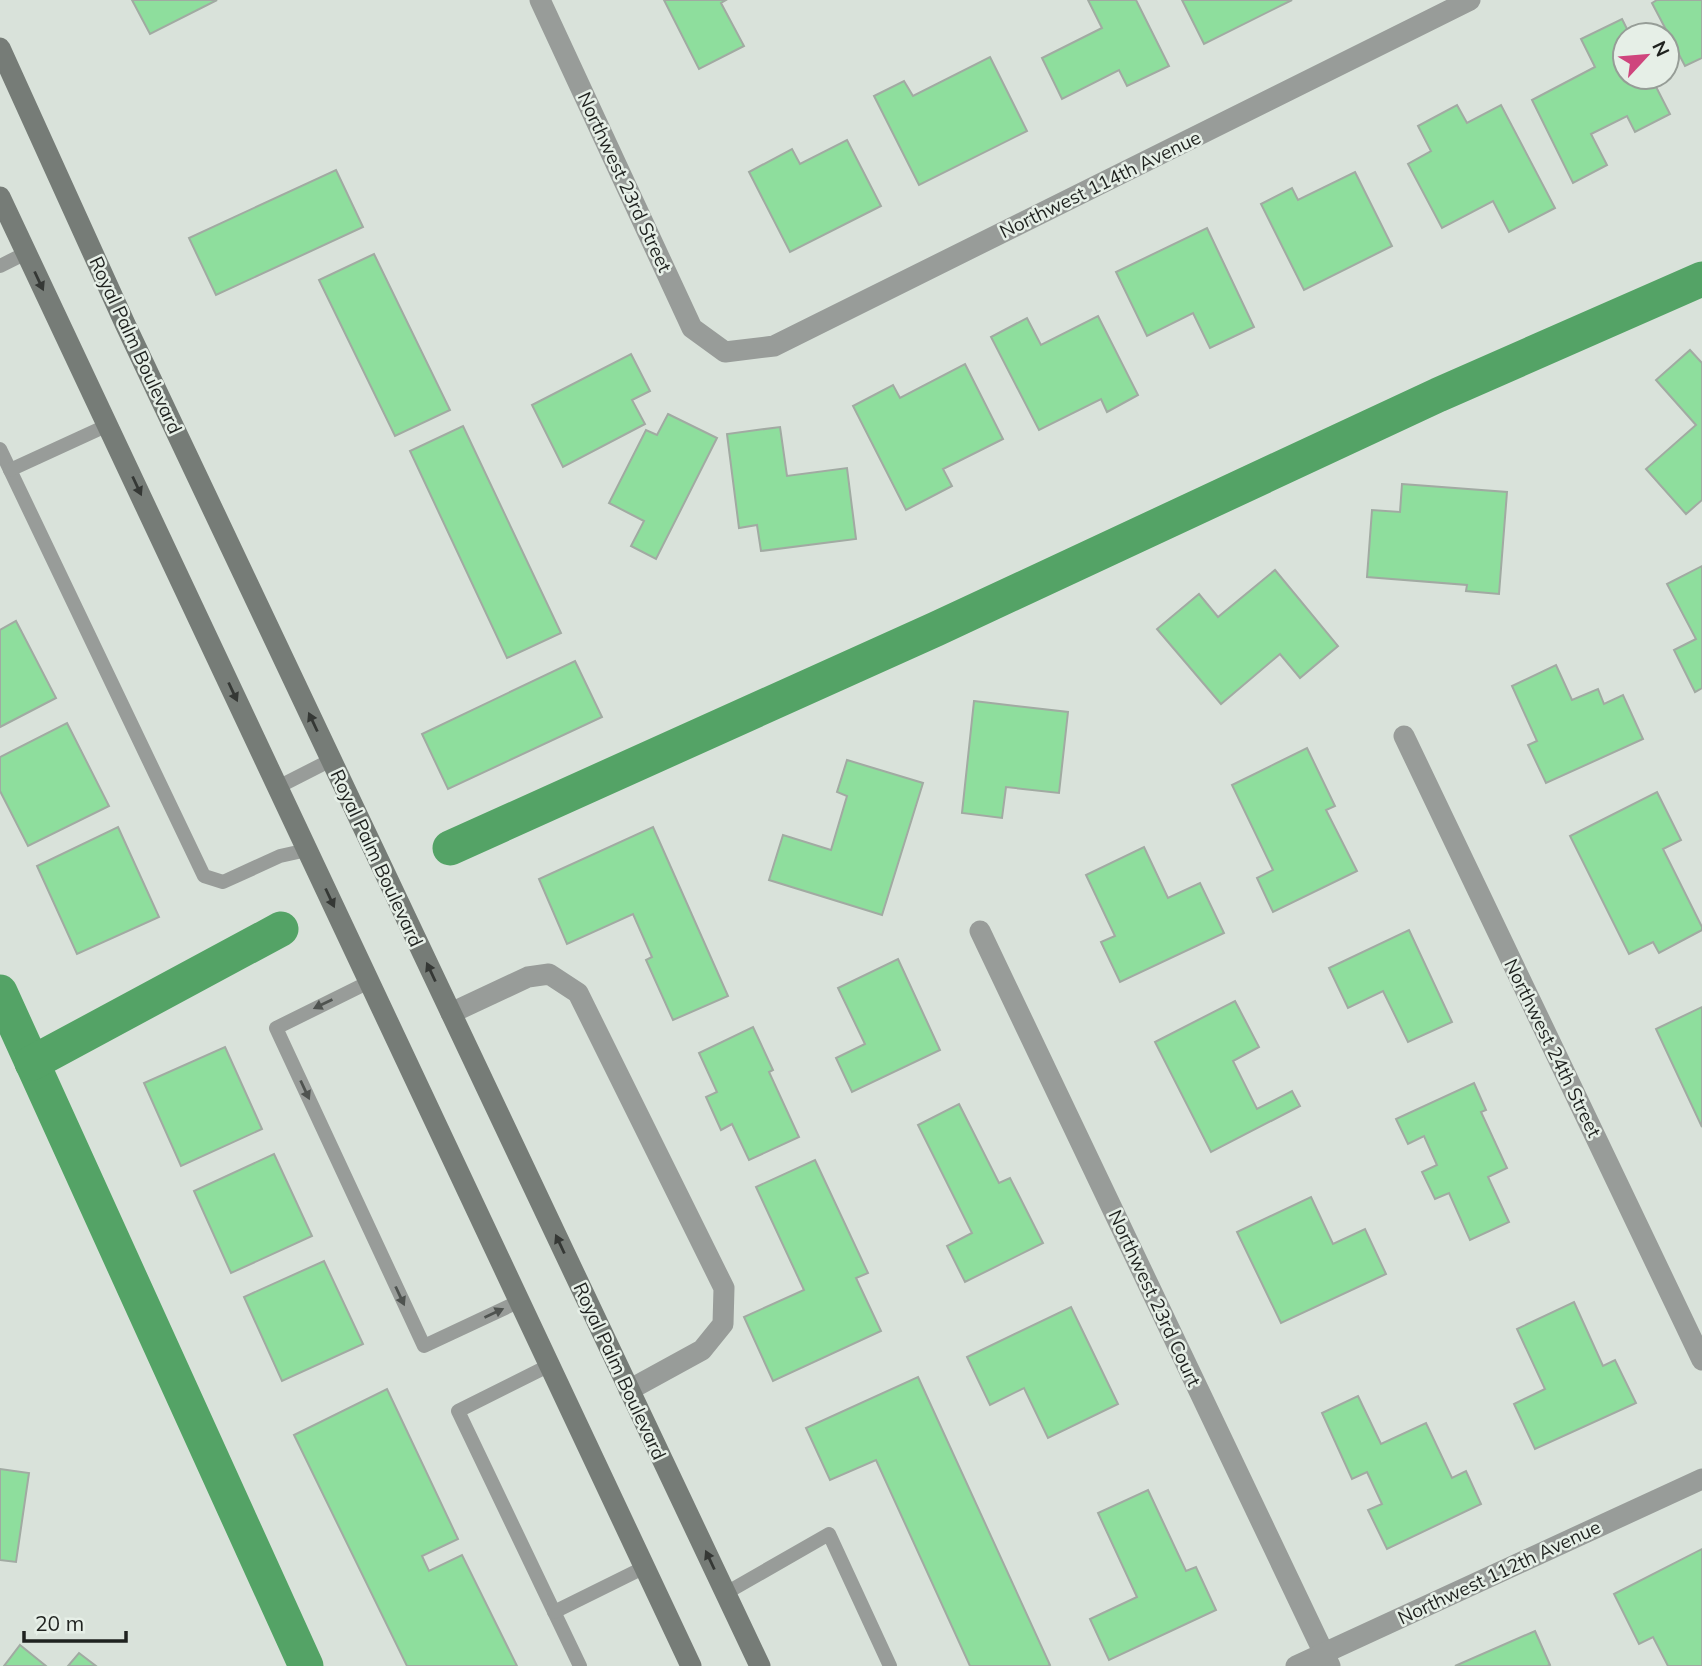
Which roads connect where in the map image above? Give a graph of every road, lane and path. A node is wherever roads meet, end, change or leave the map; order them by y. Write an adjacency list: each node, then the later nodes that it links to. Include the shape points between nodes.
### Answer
1 (540, 0): 7 (street, Northwest 23rd Street, via 692,328)
2 (1470, 0): 7 (street, Northwest 114th Avenue, via 774,346)
3 (0, 48): 12 (main road, Royal Palm Boulevard, one-way to 3, via 125,326)
4 (0, 197): 5 (main road)
5 (26, 253): 6 (lane); 8 (main road, one-way to 8)
6 (0, 266)
7 (725, 352)
8 (108, 425): 10 (lane); 13 (main road, one-way to 13)
9 (0, 449): 10 (lane)
10 (10, 470): 14 (lane, via 204,876 223,883 280,856)
11 (1404, 736): 19 (street, Northwest 24th Street)
12 (331, 761): 13 (lane); 17 (main road, Royal Palm Boulevard, one-way to 12)
13 (278, 786): 14 (main road)
14 (307, 850): 16 (main road, one-way to 16)
15 (980, 931): 26 (street, Northwest 23rd Court)
16 (369, 982): 18 (main road); 18 (lane, one-way to 18, via 276,1028 424,1346)
17 (451, 1013): 21 (main road, Royal Palm Boulevard, one-way to 17); 21 (street, via 528,977 549,974 578,993 723,1288 723,1324 702,1350)
18 (520, 1301): 20 (main road)
19 (1702, 1360)
20 (550, 1365): 23 (main road); 25 (lane, via 458,1411)
21 (629, 1390): 24 (main road, Royal Palm Boulevard, one-way to 21)
22 (1702, 1479): 26 (street, Northwest 112th Avenue)
23 (645, 1567): 25 (lane); 28 (main road)
24 (726, 1593): 29 (main road, Royal Palm Boulevard); 30 (lane, via 829,1534)
25 (554, 1612): 27 (lane)
26 (1326, 1659): 31 (street, Northwest 112th Avenue)
27 (580, 1666)
28 (691, 1666)
29 (760, 1666)
30 (890, 1666)
31 (1296, 1666)

